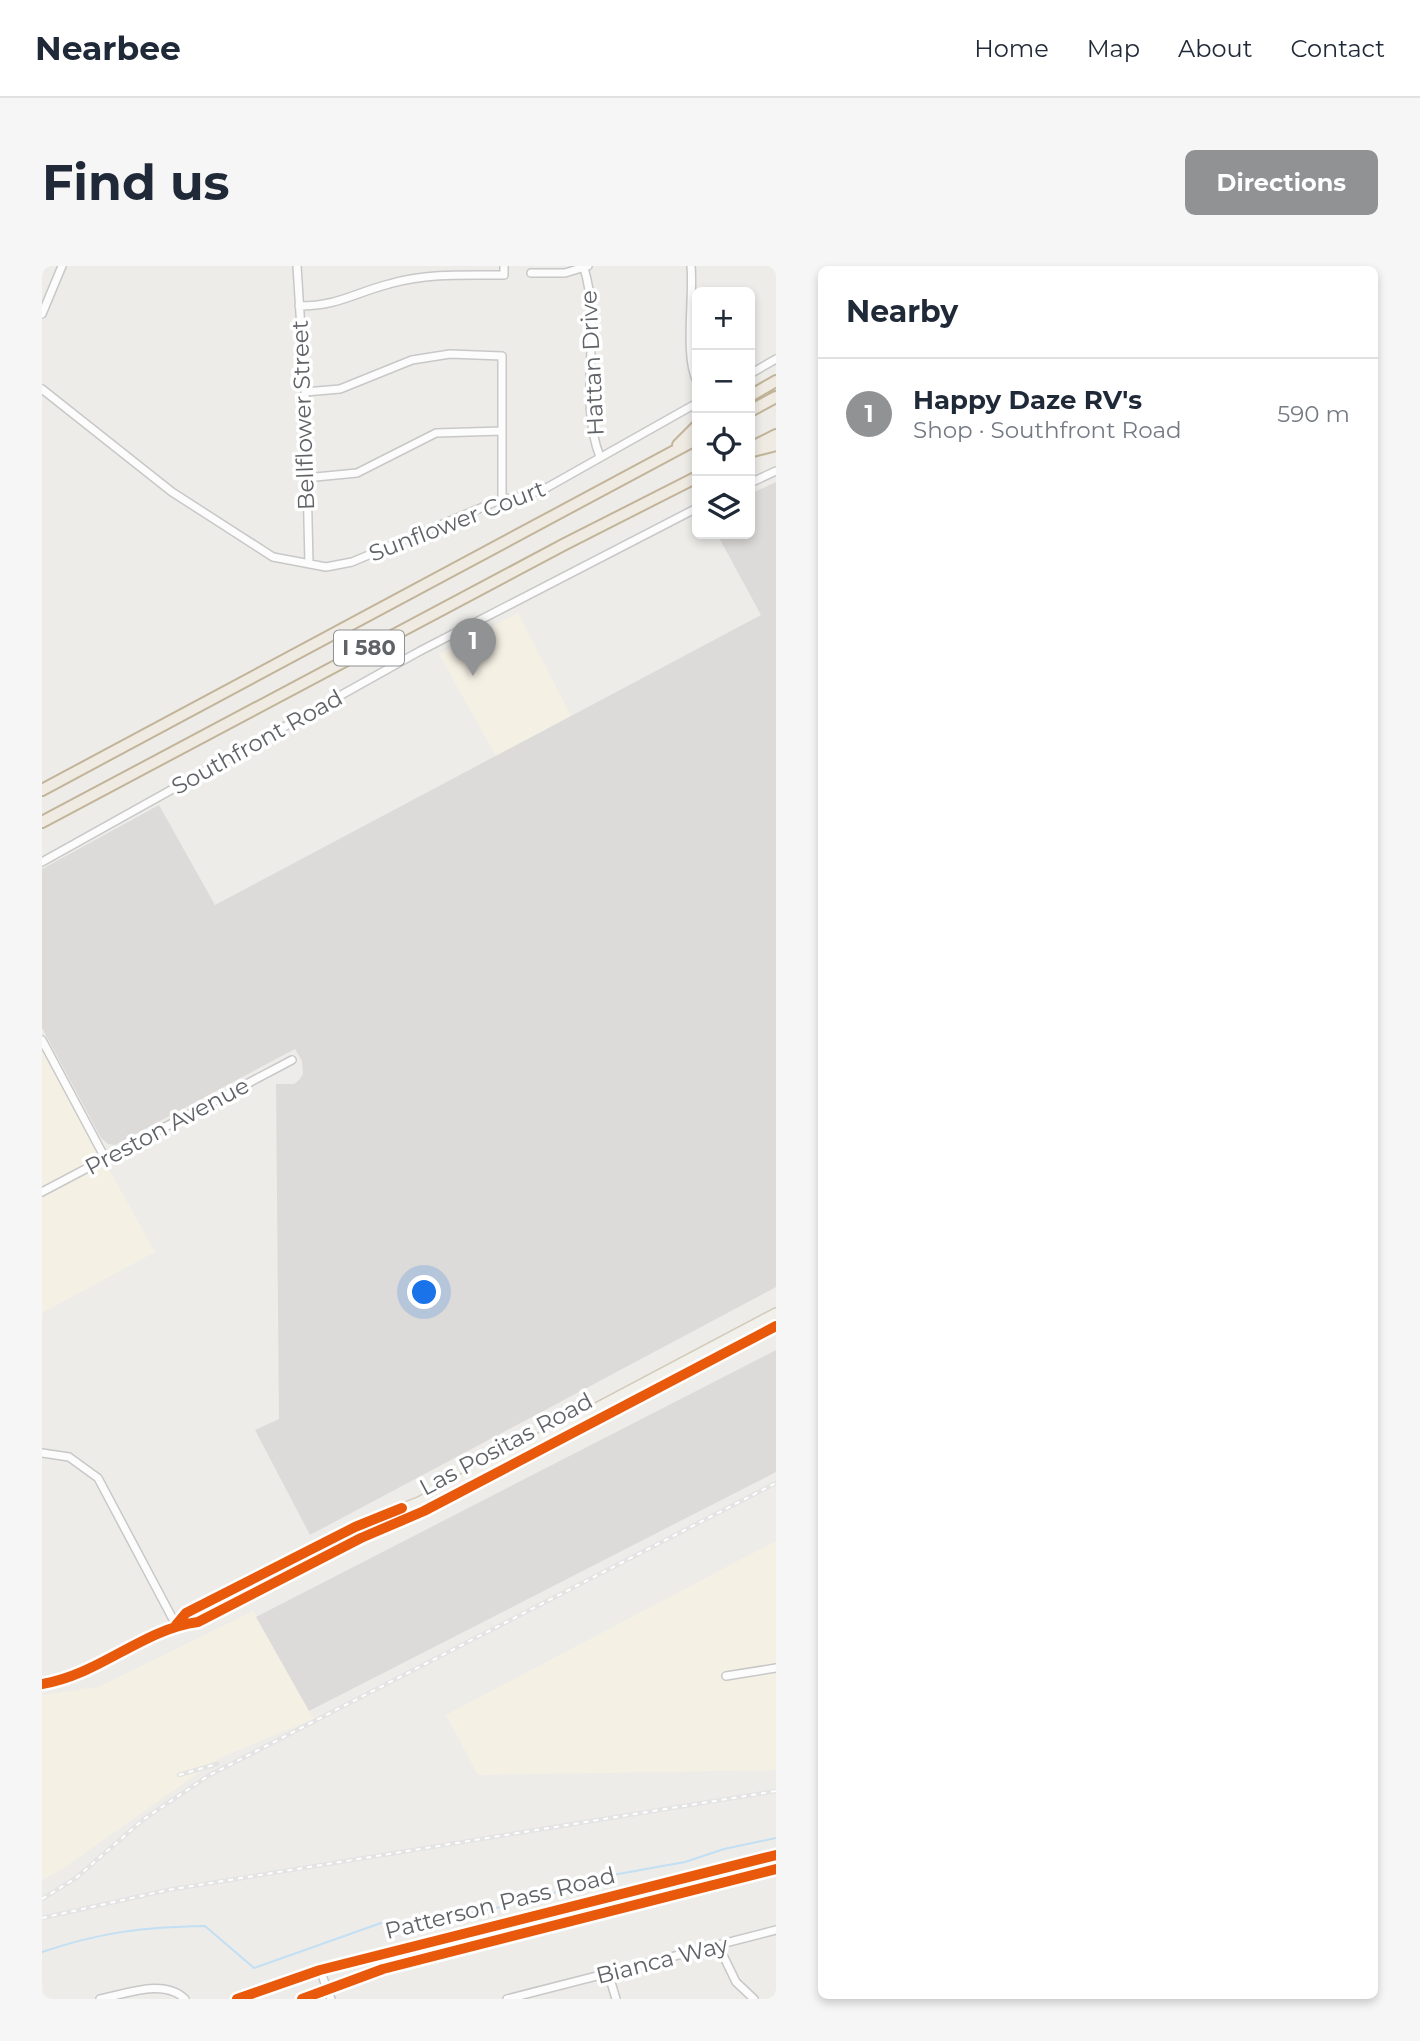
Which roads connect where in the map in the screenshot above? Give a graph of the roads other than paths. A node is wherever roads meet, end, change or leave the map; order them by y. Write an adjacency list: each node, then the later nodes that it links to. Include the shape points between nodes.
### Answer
1 (62, 266): 9 (street)
2 (297, 266): 8 (street, Bellflower Street)
3 (504, 266): 8 (street, via 504,275 442,274 388,284 340,303)
4 (691, 266): 7 (street)
5 (586, 267): 6 (street, via 565,273); 29 (street, Hattan Drive, via 591,300 592,435)
6 (531, 273)
7 (693, 287)
8 (299, 306): 16 (street, Bellflower Street)
9 (42, 314)
10 (692, 342): 12 (street)
11 (776, 359): 13 (street)
12 (692, 363)
13 (755, 371)
14 (776, 381): 17 (highway)
15 (42, 389): 36 (street, Sunflower Court, via 172,492 238,537 273,557)
16 (305, 392): 21 (street, via 340,389 412,360 450,354 502,356); 31 (street, Bellflower Street)
17 (755, 393)
18 (776, 397): 20 (highway)
19 (692, 406): 29 (street, Sunflower Court)
20 (755, 408)
21 (502, 431): 31 (street, via 436,433 357,473); 34 (street)
22 (692, 431): 28 (highway)
23 (776, 435): 26 (highway)
24 (692, 442): 28 (highway, I 580)
25 (776, 445): 27 (highway)
26 (755, 447)
27 (755, 449)
28 (672, 452): 37 (highway, I 580)
29 (600, 457): 34 (street, Sunflower Court, via 548,487)
30 (776, 471): 33 (street)
31 (306, 478): 36 (street, Bellflower Street)
32 (692, 480): 38 (highway, I 580)
33 (755, 482)
34 (502, 499): 36 (street, Sunflower Court, via 352,562 326,567)
35 (692, 511): 39 (street, Southfront Road, via 420,650)
36 (309, 564)
37 (42, 788)
38 (42, 822)
39 (42, 862)
40 (42, 1040): 42 (street)
41 (292, 1060): 42 (street, Preston Avenue)
42 (105, 1158): 43 (street, Preston Avenue)
43 (42, 1192)
44 (776, 1312): 47 (main road, Las Positas Road, via 419,1502 355,1527 186,1612)
45 (776, 1326): 47 (main road, Las Positas Road, via 424,1511 361,1538 198,1622)
46 (42, 1454): 47 (street, via 69,1457 98,1478)
47 (177, 1625): 50 (main road, Las Positas Road, via 81,1673)
48 (776, 1668): 49 (street)
49 (726, 1676)
50 (42, 1684)
51 (776, 1855): 55 (main road, Patterson Pass Road)
52 (776, 1869): 57 (main road, Patterson Pass Road, via 383,1969)
53 (776, 1930): 54 (street, Bianca Way)
54 (719, 1947): 56 (street, Bianca Way); 66 (street, via 736,1982)
55 (320, 1970): 57 (street); 61 (main road, Patterson Pass Road)
56 (608, 1972): 58 (street, Bianca Way); 65 (street)
57 (328, 1988): 62 (main road, Patterson Pass Road); 63 (street)
58 (523, 1997): 64 (street, Bianca Way)
59 (100, 1999): 60 (street, via 161,1988)
60 (185, 1999)
61 (237, 1999)
62 (302, 1999)
63 (331, 1999)
64 (507, 1999)
65 (616, 1999)
66 (754, 1999)

